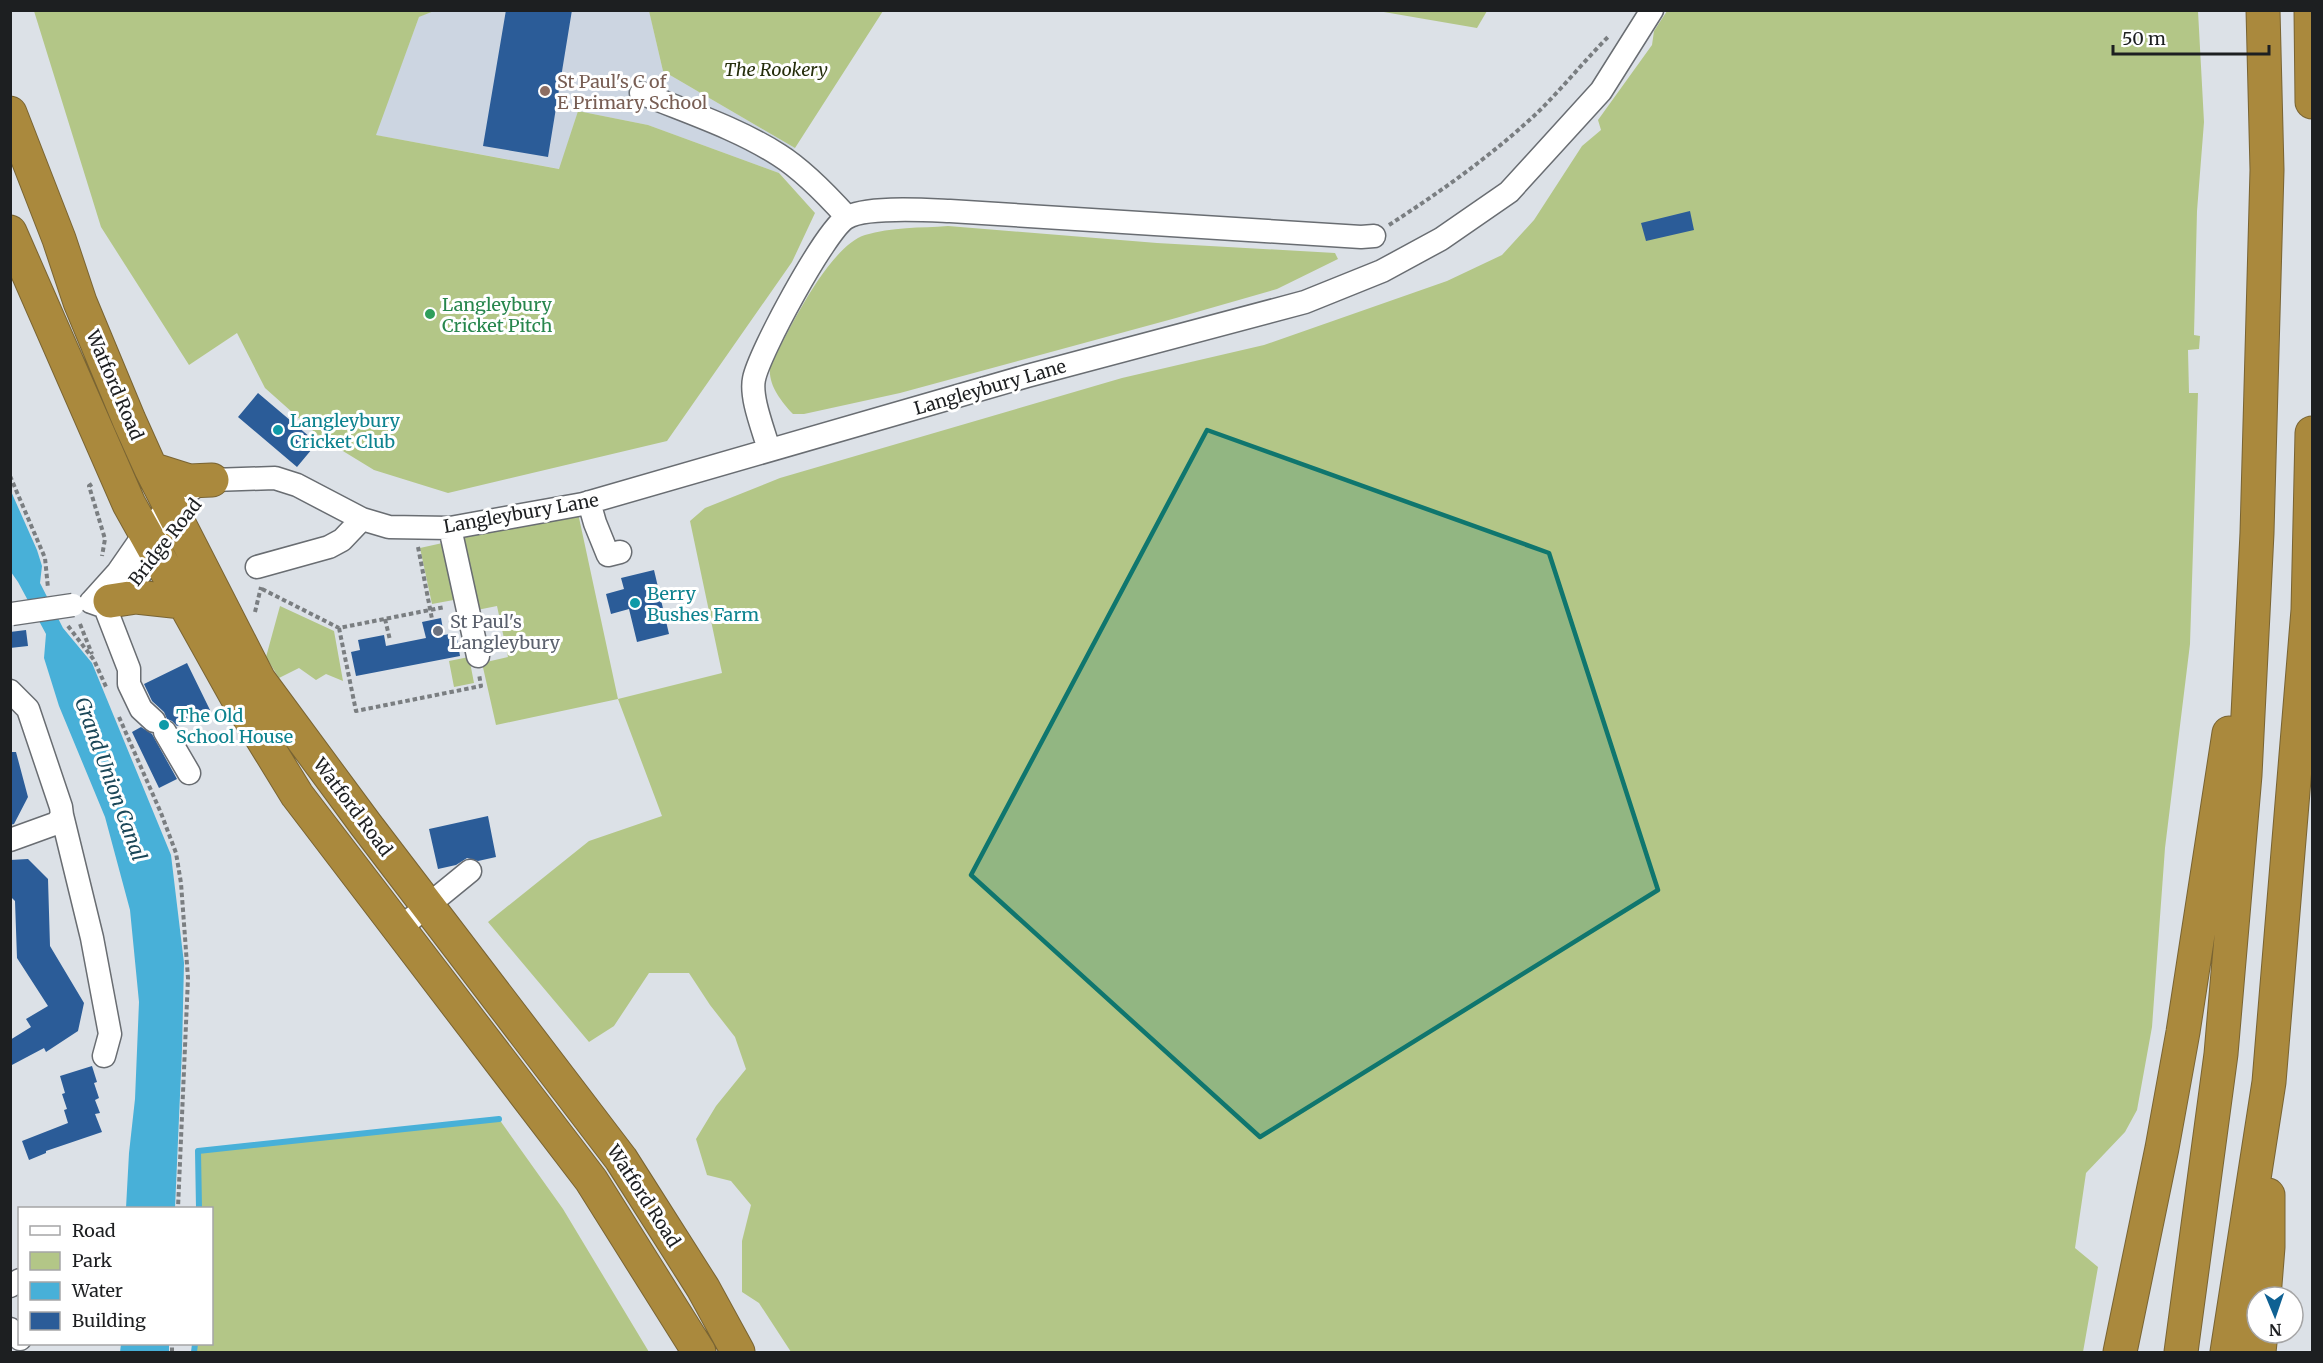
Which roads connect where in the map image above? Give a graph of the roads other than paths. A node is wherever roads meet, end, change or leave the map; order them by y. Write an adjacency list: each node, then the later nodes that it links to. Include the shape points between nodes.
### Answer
1 (1652, 10): 11 (street, Langleybury Lane, via 1601,91 1509,192 1442,239 1382,271 1305,302)
2 (2263, 10): 24 (highway, via 2267,170)
3 (2311, 10): 5 (highway)
4 (641, 93): 7 (street, via 743,135 781,156)
5 (2313, 102)
6 (10, 113): 12 (highway, Watford Road, via 80,302)
7 (847, 217): 9 (street, via 900,210 950,211 1165,234); 11 (street, via 833,231 806,273 753,381 754,400)
8 (10, 232): 18 (highway, Watford Road, via 129,504)
9 (1374, 236)
10 (2313, 433): 34 (highway, via 2308,610)
11 (769, 450): 14 (street, Langleybury Lane)
12 (151, 469): 13 (highway, via 189,481); 15 (highway, Watford Road)
13 (220, 480): 15 (street, Bridge Road, via 197,485); 16 (street, Langleybury Lane, via 275,478 297,485)
14 (589, 502): 17 (street, Langleybury Lane); 19 (street, via 608,555)
15 (174, 514): 18 (street, Bridge Road); 31 (highway, Watford Road, via 259,680)
16 (362, 519): 17 (street, Langleybury Lane, via 389,527); 20 (street, via 342,540 329,547)
17 (450, 528): 25 (street)
18 (150, 543): 21 (highway, Watford Road); 22 (street, Bridge Road, via 131,587)
19 (620, 552)
20 (257, 567)
21 (182, 602): 22 (highway, via 136,597); 32 (highway, Watford Road, via 297,795)
22 (79, 606): 23 (street, Bridge Road, bridge); 27 (street, via 105,607 141,709 160,727)
23 (11, 614)
24 (2253, 632): 38 (highway, via 2225,751 2183,1032); 39 (highway, via 2221,1054)
25 (478, 656)
26 (10, 691): 28 (street, via 28,710)
27 (189, 772)
28 (62, 815): 29 (street, via 57,822); 33 (street, via 93,938 111,1034)
29 (10, 840)
30 (470, 871): 31 (street)
31 (427, 906): 32 (street); 37 (highway, Watford Road, via 621,1159 704,1288)
32 (399, 929): 36 (highway, Watford Road, via 591,1180)
33 (104, 1056)
34 (2269, 1082): 35 (highway); 40 (highway)
35 (2265, 1285)
36 (699, 1353)
37 (738, 1353)
38 (2120, 1353)
39 (2181, 1353)
40 (2227, 1353)

